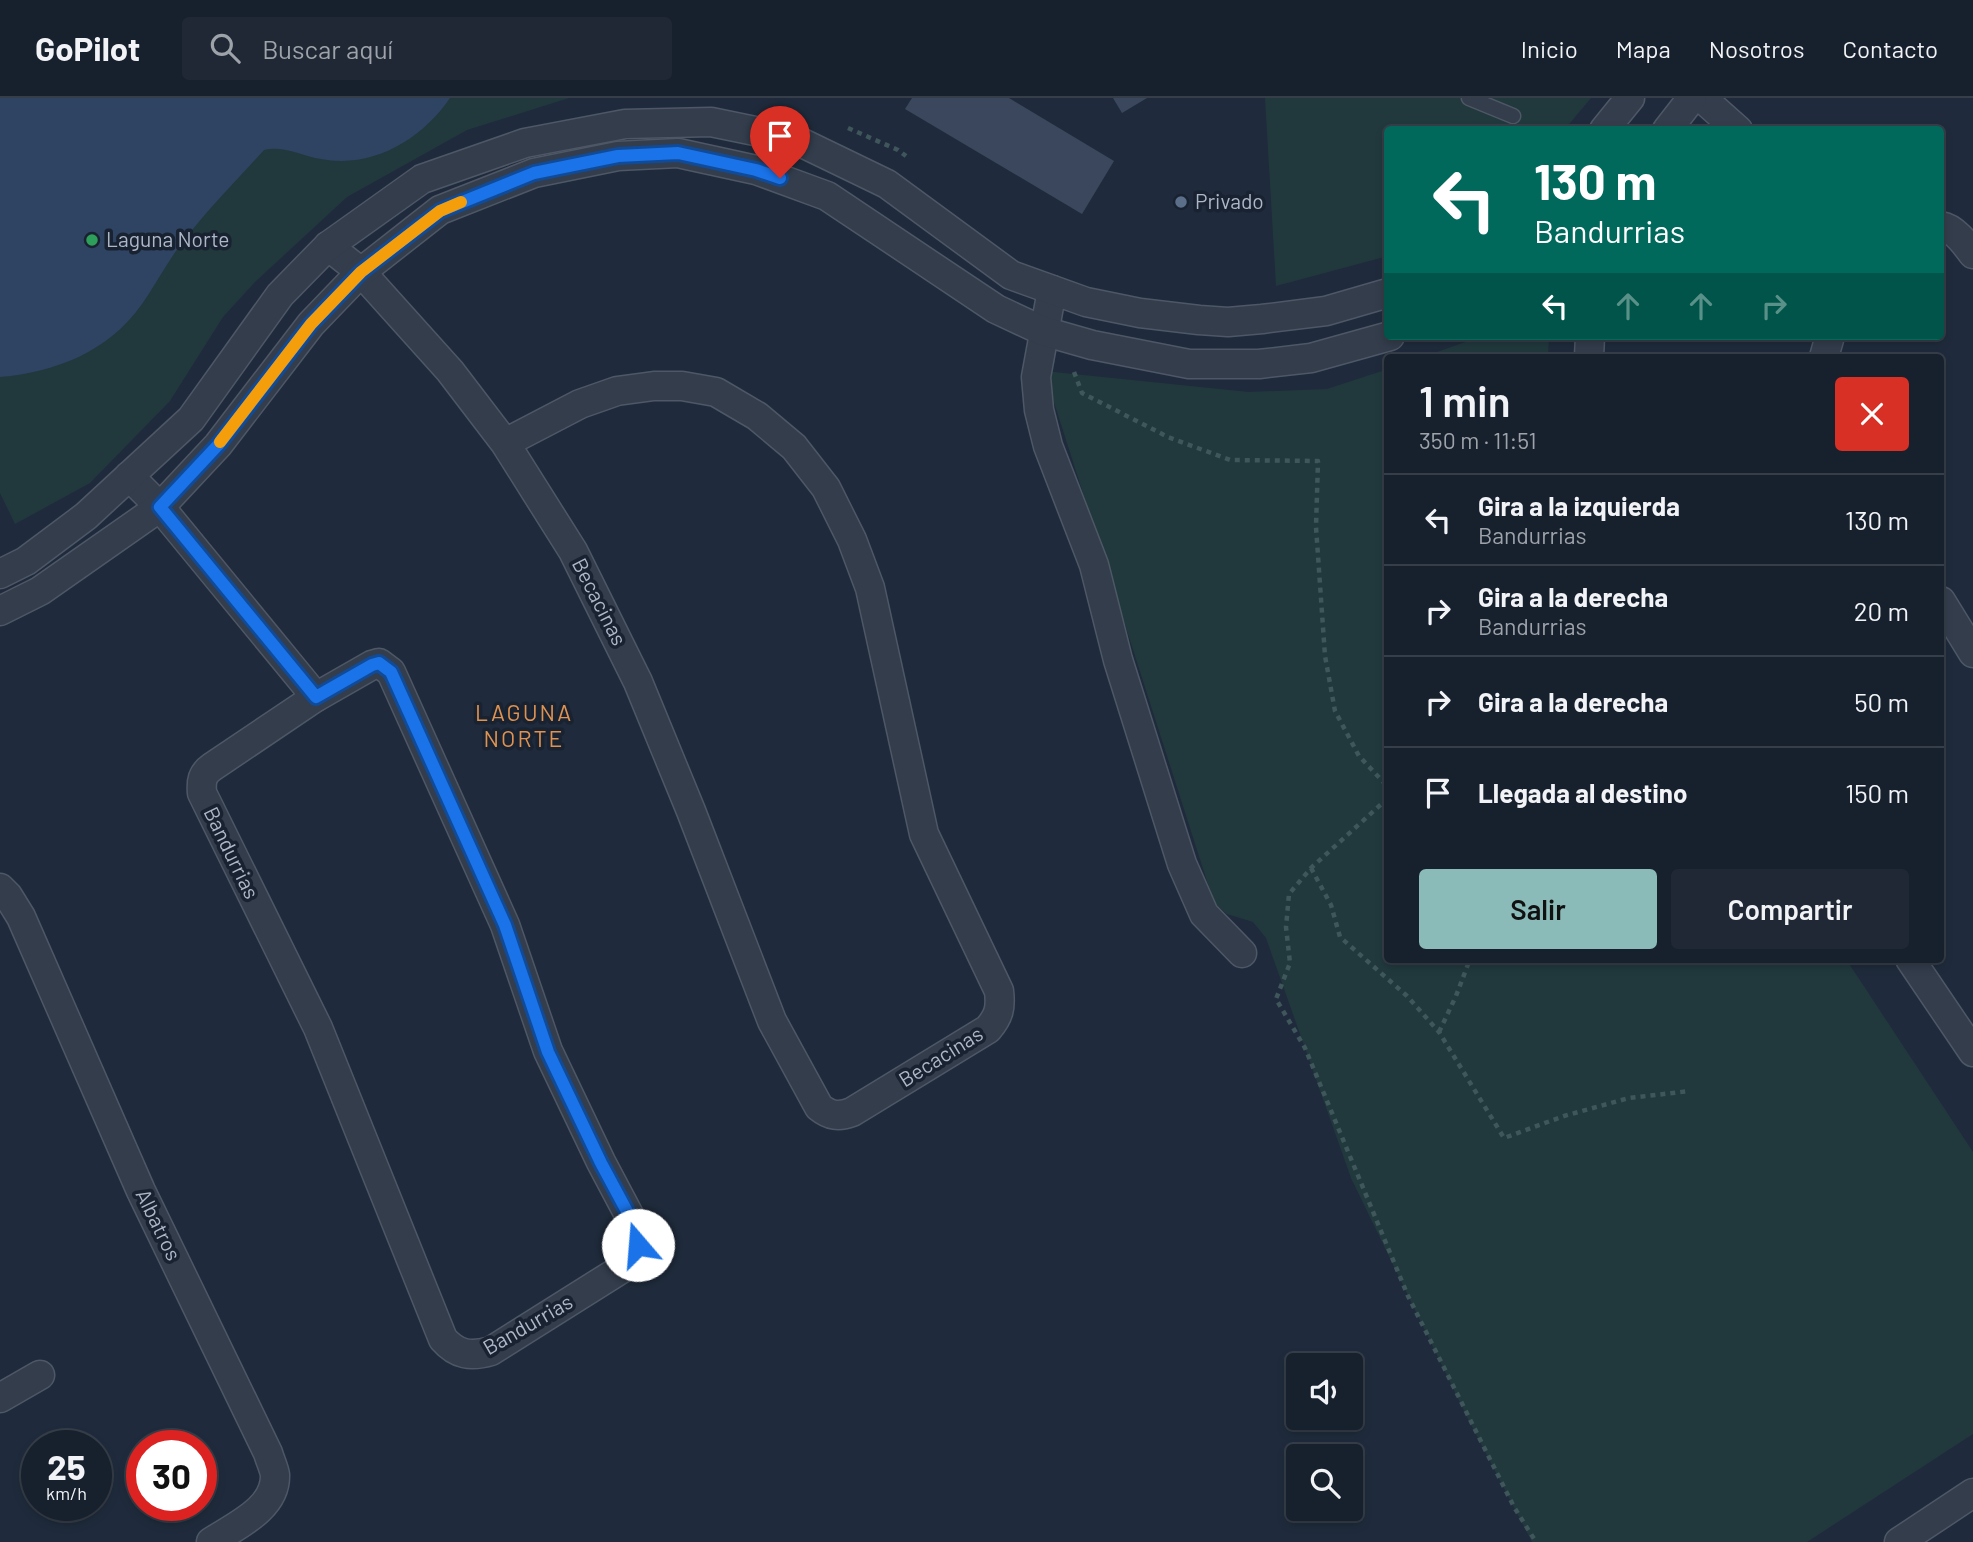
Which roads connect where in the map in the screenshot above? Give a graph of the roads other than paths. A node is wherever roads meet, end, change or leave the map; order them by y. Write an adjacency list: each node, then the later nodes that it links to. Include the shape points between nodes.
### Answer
1 (1469, 98): 5 (lane)
2 (1630, 98): 6 (street)
3 (1692, 98): 7 (street)
4 (1702, 98): 8 (street)
5 (1513, 116)
6 (1607, 126)
7 (1670, 126)
8 (1734, 126)
9 (1944, 226): 11 (street)
10 (328, 246): 12 (street, Becacinas); 13 (street, via 422,179 525,143 625,124 711,122 794,139 887,184 1011,275); 18 (street, via 280,295 191,419)
11 (1973, 254)
12 (361, 272): 15 (street, via 440,211 534,173 618,156 678,153 756,170 827,196 996,309); 17 (street, Becacinas, via 450,371); 19 (street, via 311,324 218,445)
13 (1052, 290): 14 (street, via 1140,313 1228,322 1326,311); 15 (street)
14 (1384, 294)
15 (1043, 331): 16 (street, via 1189,364 1311,358); 26 (street, via 1036,377 1048,446 1094,565 1118,660 1182,864 1204,914)
16 (1384, 338)
17 (505, 443): 17 (street, Becacinas, via 573,551 638,682 772,1021 819,1107 835,1116 852,1112 988,1028 998,1017 999,991 924,834 870,589 826,488 794,447 757,416 716,392 682,386 617,391 580,404)
18 (130, 476): 19 (street); 20 (street, via 86,516 26,561)
19 (160, 507): 22 (street, via 40,591); 24 (street)
20 (0, 574)
21 (1944, 606): 23 (street)
22 (0, 611)
23 (1973, 653)
24 (316, 697): 24 (street, Bandurrias, via 205,772 202,793 318,1028 443,1339 452,1350 476,1355 491,1351 623,1268 638,1245 637,1230 548,1052 505,925 391,672 379,663 372,665)
25 (0, 888): 32 (street, Albatros, via 21,916 141,1191 275,1473 267,1501)
26 (1242, 953)
27 (1913, 963): 28 (street)
28 (1973, 1052)
29 (40, 1375): 30 (street)
30 (0, 1398)
31 (1973, 1493): 33 (street)
32 (211, 1542)
33 (1899, 1542)

